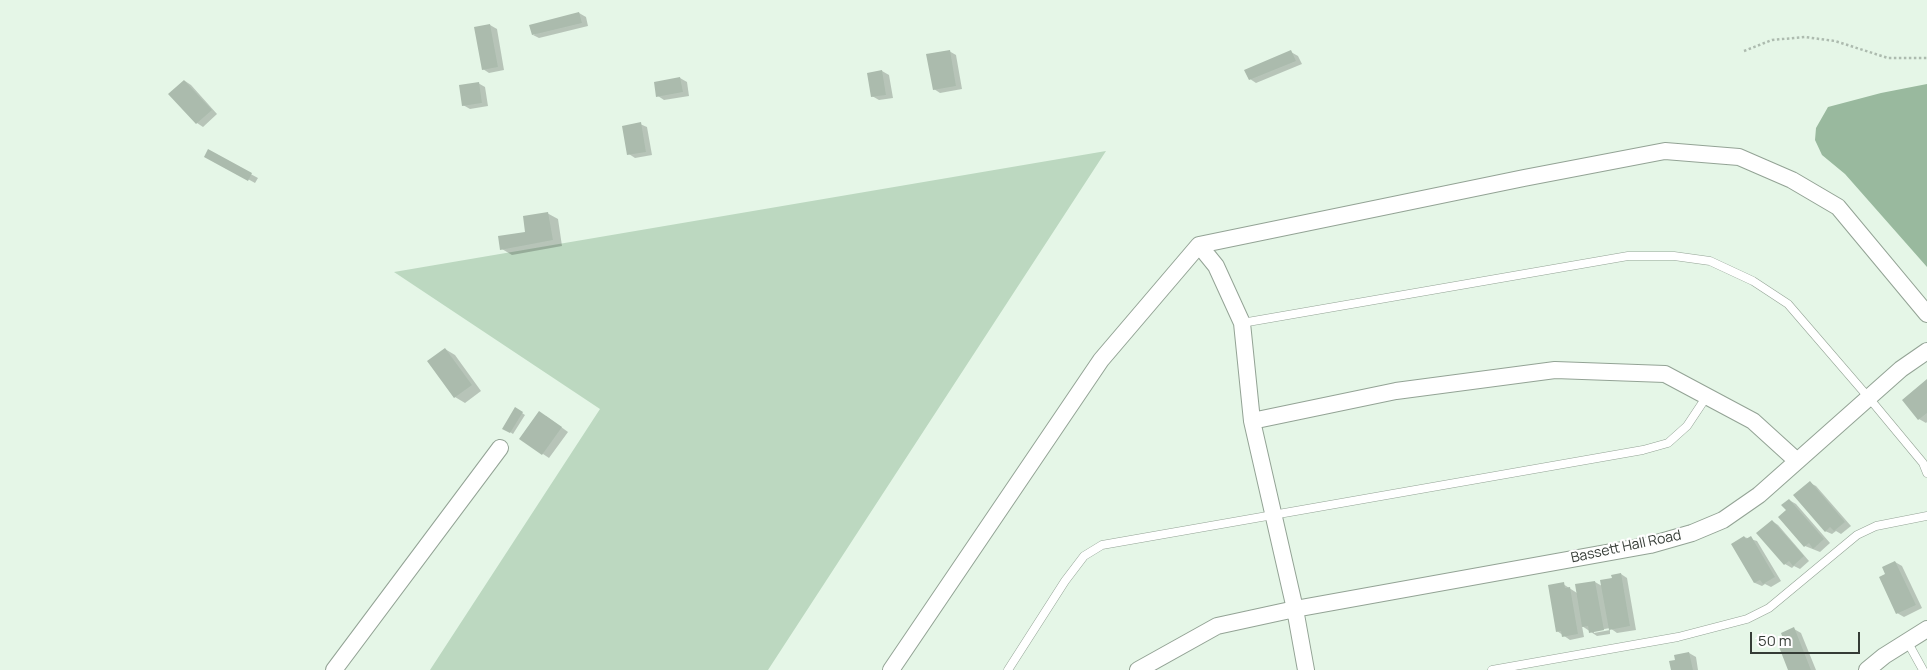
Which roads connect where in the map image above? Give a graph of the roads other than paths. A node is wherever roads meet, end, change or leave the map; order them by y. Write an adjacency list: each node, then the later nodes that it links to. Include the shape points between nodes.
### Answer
1 (1199, 245): 2 (street, via 1665,151 1739,157 1792,180 1838,207); 3 (street, via 1216,266); 17 (street, via 1101,360)
2 (1927, 314)
3 (1242, 324): 6 (lane, via 1628,256 1674,256 1710,261 1753,280 1788,304); 7 (street)
4 (1927, 351): 6 (street, Bassett Hall Road)
5 (1707, 396): 7 (street, via 1665,374 1555,370 1396,391); 9 (street, via 1753,421); 11 (lane, via 1687,426 1668,443)
6 (1869, 398): 9 (street, Bassett Hall Road); 10 (lane)
7 (1252, 421): 11 (street)
8 (500, 448): 16 (street)
9 (1797, 461): 13 (street, Bassett Hall Road, via 1759,496 1730,515 1692,533 1650,545)
10 (1927, 473)
11 (1273, 514): 13 (street); 18 (lane, via 1102,545 1084,556 1065,581)
12 (1927, 516): 21 (lane, via 1876,526 1858,535 1769,608 1747,619 1678,637)
13 (1295, 609): 19 (street, Bassett Hall Road, via 1217,626); 20 (street)
14 (1927, 629): 15 (street)
15 (1907, 641): 22 (street); 23 (lane)
16 (334, 670)
17 (891, 670)
18 (1008, 670)
19 (1138, 670)
20 (1306, 670)
21 (1492, 670)
22 (1866, 670)
23 (1923, 670)

